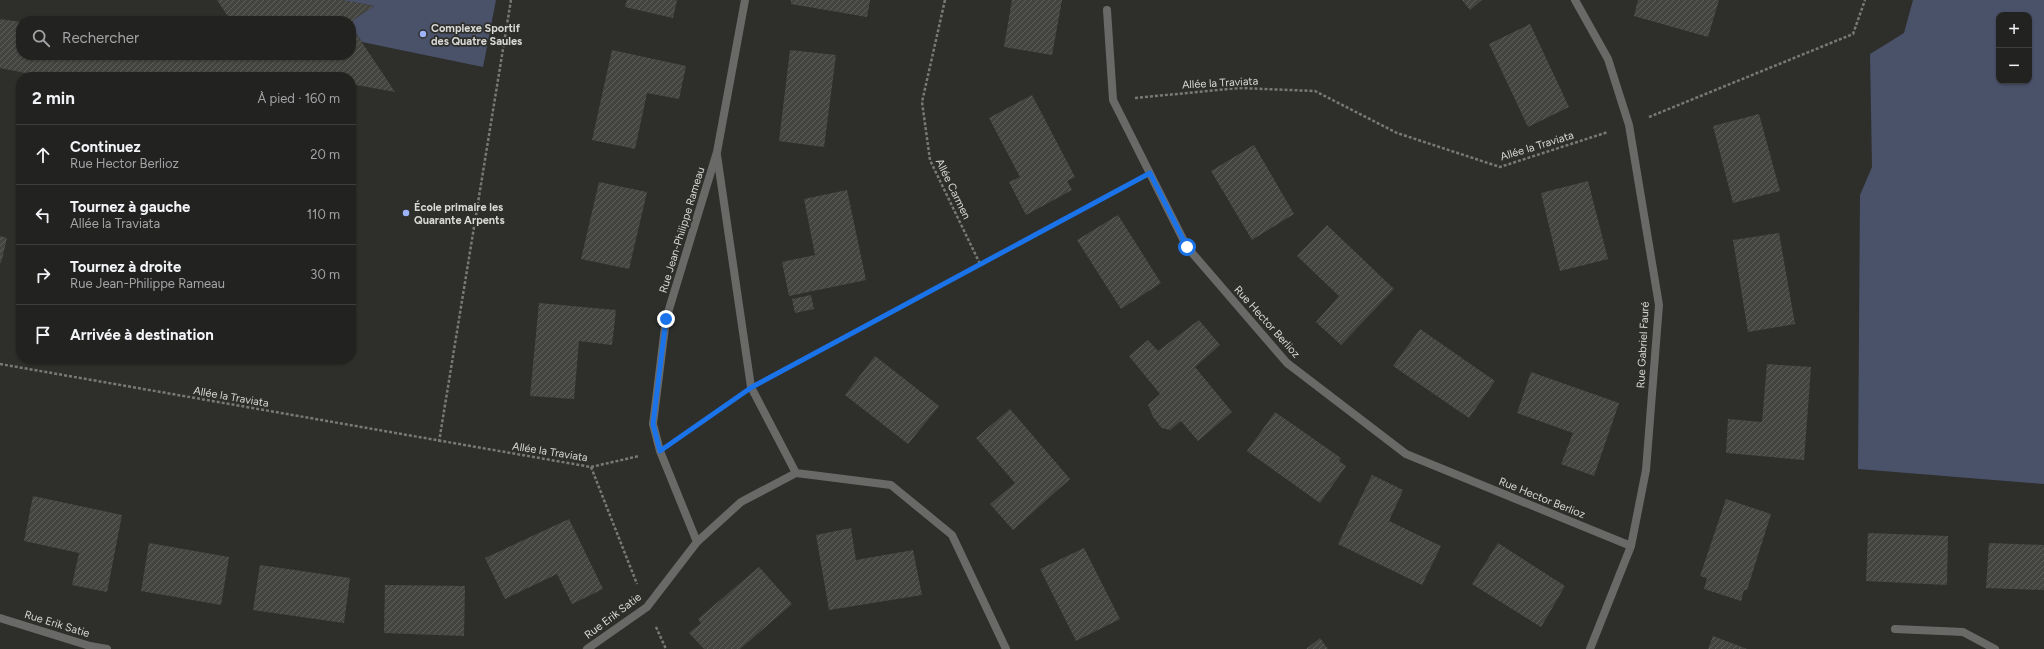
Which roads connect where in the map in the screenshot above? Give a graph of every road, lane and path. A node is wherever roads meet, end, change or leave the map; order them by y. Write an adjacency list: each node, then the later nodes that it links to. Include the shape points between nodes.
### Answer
1 (511, 0): 14 (path)
2 (745, 0): 9 (street, Rue Jean-Philippe Rameau)
3 (945, 0): 11 (path, Allée Carmen, via 922,102 930,160)
4 (1574, 0): 8 (street, Rue Gabriel Fauré, via 1608,59)
5 (1865, 0): 8 (path, Allée la Traviata, via 1853,34)
6 (1107, 10): 7 (street, Rue Hector Berlioz)
7 (1113, 100): 8 (path, Allée la Traviata, via 1239,88 1315,91 1397,133 1500,167); 10 (street, Rue Hector Berlioz)
8 (1629, 125): 19 (street, Rue Gabriel Fauré, via 1658,305 1646,470)
9 (717, 152): 13 (street, Rue Jean-Philippe Rameau); 15 (street, Rue Jean-Philippe Rameau, via 666,319 653,424)
10 (1150, 173): 11 (path, Allée la Traviata); 19 (street, Rue Hector Berlioz, via 1187,247 1287,363 1406,454)
11 (980, 264): 13 (path, Allée la Traviata)
12 (0, 364): 14 (path, Allée la Traviata)
13 (752, 387): 15 (path, Allée la Traviata); 17 (street, Rue Jean-Philippe Rameau)
14 (439, 442): 16 (path, Allée la Traviata)
15 (660, 451): 16 (path, Allée la Traviata); 18 (street, Rue Jean-Philippe Rameau)
16 (591, 467): 20 (path)
17 (796, 473): 18 (street, via 741,502); 26 (street, via 892,485 952,535)
18 (697, 542): 20 (street, Rue Erik Satie)
19 (1631, 546): 27 (street, Rue Gabriel Fauré)
20 (647, 607): 24 (street, Rue Erik Satie); 25 (path)
21 (0, 618): 23 (street, Rue Erik Satie)
22 (1895, 629): 28 (street, via 1963,632)
23 (107, 649)
24 (587, 649)
25 (666, 649)
26 (1006, 649)
27 (1590, 649)
28 (1995, 649)

